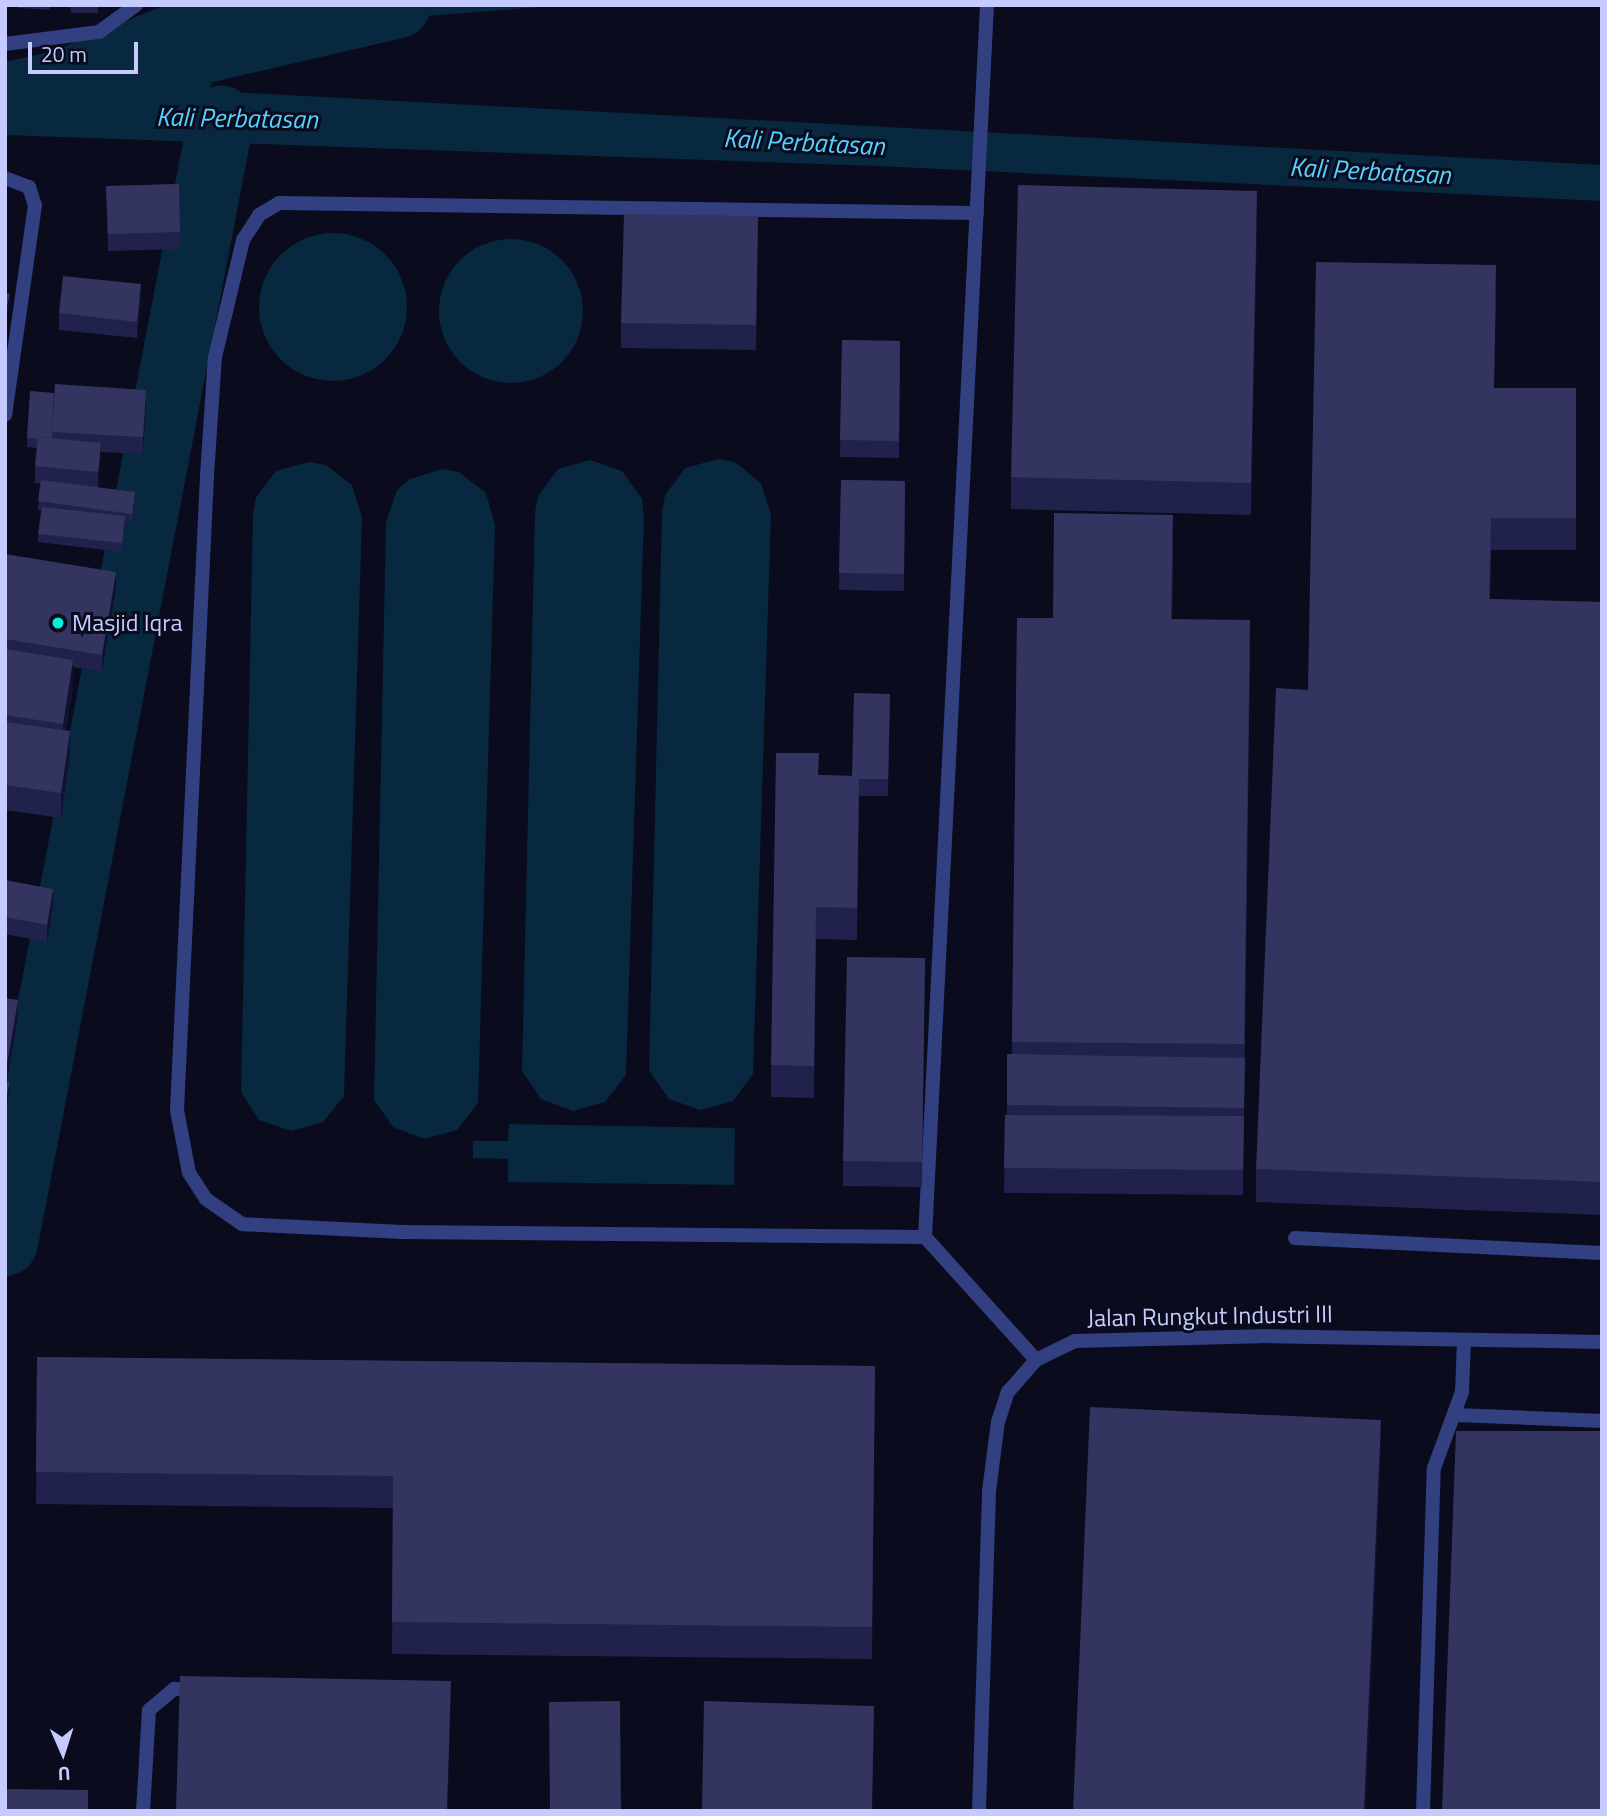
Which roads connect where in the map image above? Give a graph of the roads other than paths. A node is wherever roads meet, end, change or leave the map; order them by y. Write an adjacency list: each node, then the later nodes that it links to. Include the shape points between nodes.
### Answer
1 (136, 5): 3 (street, via 99,32)
2 (987, 5): 5 (street)
3 (5, 44)
4 (5, 177): 6 (street, via 24,182 33,195)
5 (977, 213): 7 (street); 7 (street, via 279,203 259,215 240,252 215,356 207,476 177,1110 189,1172 206,1199 242,1224 403,1232)
6 (5, 415)
7 (925, 1237): 12 (street)
8 (1295, 1238): 9 (street)
9 (1602, 1253)
10 (1464, 1340): 11 (street, Jalan Rungkut Industri III); 12 (street, Jalan Rungkut Industri III, via 1075,1341); 13 (street)
11 (1602, 1342)
12 (1036, 1360): 17 (street, Jalan Rungkut Industri III, via 1009,1392 996,1436)
13 (1455, 1415): 14 (street); 18 (street, via 1434,1468)
14 (1602, 1421)
15 (214, 1691): 16 (street, via 174,1689 149,1710)
16 (143, 1811)
17 (979, 1811)
18 (1423, 1811)

